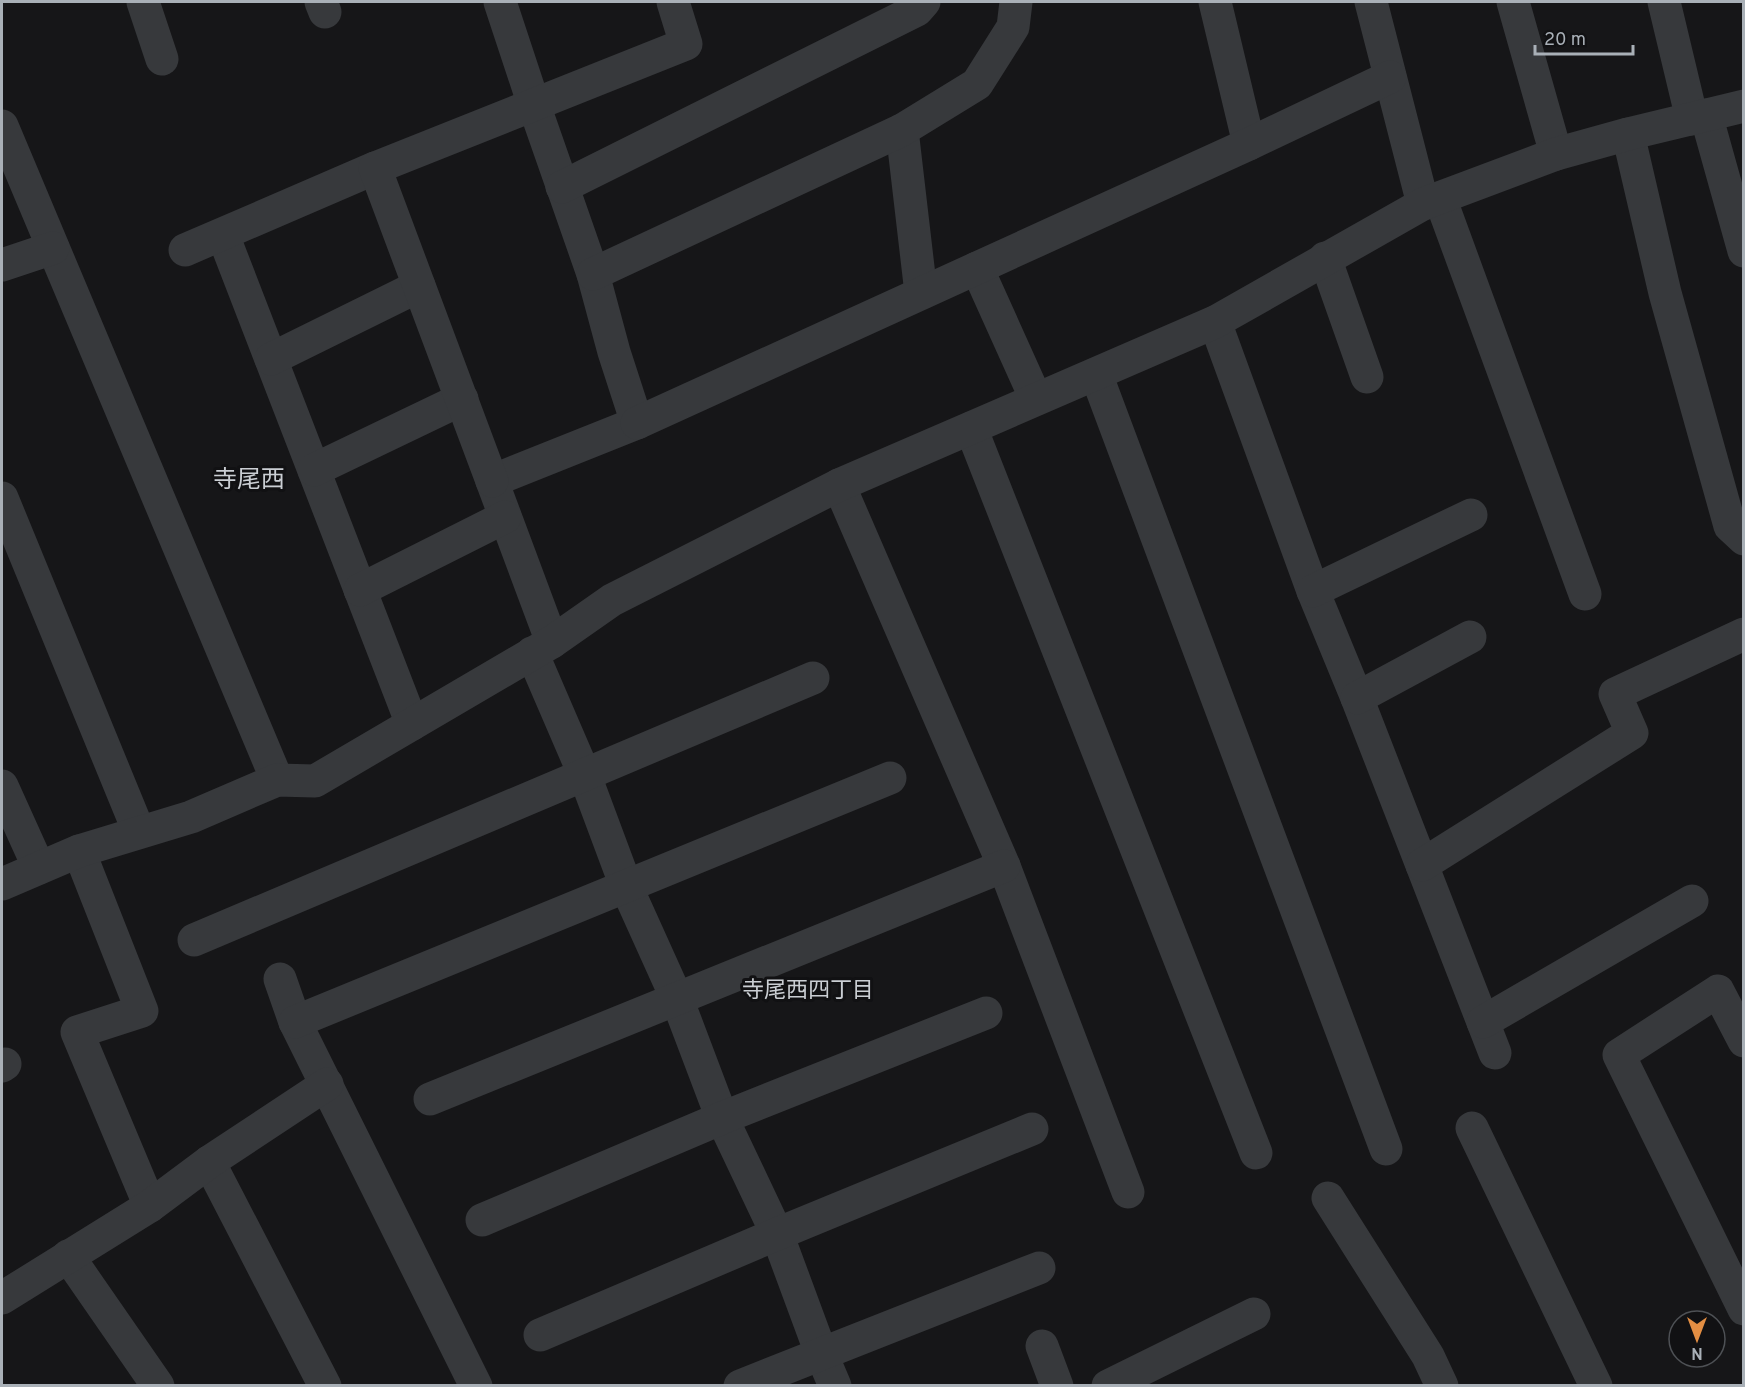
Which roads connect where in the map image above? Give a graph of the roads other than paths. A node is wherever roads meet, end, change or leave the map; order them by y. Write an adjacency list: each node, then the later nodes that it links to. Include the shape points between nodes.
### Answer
1 (143, 2): 10 (street)
2 (500, 2): 12 (street)
3 (673, 2): 12 (street, via 686,44)
4 (924, 2): 21 (street, via 917,10)
5 (1016, 2): 16 (street, via 1013,27 977,84)
6 (1215, 2): 18 (street)
7 (1371, 2): 11 (street)
8 (1513, 2): 19 (street)
9 (1664, 2): 14 (street)
10 (162, 59)
11 (1390, 77): 18 (street); 22 (street)
12 (534, 105): 20 (street); 21 (street)
13 (1743, 106): 14 (street)
14 (1699, 117): 17 (street); 26 (street)
15 (2, 126): 24 (street)
16 (902, 130): 30 (street); 32 (street)
17 (1628, 134): 19 (street); 47 (street, via 1665,293 1730,526)
18 (1249, 144): 29 (street)
19 (1556, 154): 22 (street)
20 (375, 168): 23 (street); 31 (street)
21 (562, 187): 30 (street)
22 (1431, 201): 27 (street); 50 (street)
23 (223, 234): 25 (street); 34 (street)
24 (53, 248): 28 (street); 59 (street)
25 (185, 250)
26 (1743, 251)
27 (1325, 258): 33 (street); 36 (street)
28 (2, 265)
29 (977, 268): 32 (street); 38 (street)
30 (593, 274): 39 (street)
31 (419, 286): 34 (street); 37 (street)
32 (921, 293): 39 (street)
33 (1215, 322): 35 (street); 49 (street)
34 (271, 358): 41 (street)
35 (1096, 374): 38 (street); 82 (street)
36 (1367, 377)
37 (462, 399): 41 (street); 42 (street)
38 (1036, 399): 40 (street)
39 (637, 423): 42 (street)
40 (970, 428): 43 (street); 83 (street)
41 (314, 470): 48 (street)
42 (492, 481): 46 (street)
43 (839, 485): 53 (street, via 612,600); 64 (street)
44 (2, 498): 61 (street)
45 (1471, 515): 49 (street)
46 (505, 517): 48 (street); 53 (street)
47 (1743, 539)
48 (360, 590): 56 (street)
49 (1313, 591): 55 (street)
50 (1585, 594)
51 (1743, 634): 63 (street, via 1615,694 1632,733)
52 (1470, 637): 55 (street)
53 (542, 648): 56 (street); 57 (street)
54 (813, 678): 57 (street)
55 (1357, 698): 63 (street)
56 (412, 724): 59 (street, via 315,781)
57 (585, 776): 67 (street); 69 (street)
58 (890, 778): 67 (street)
59 (278, 780): 61 (street, via 191,817)
60 (2, 786): 65 (street)
61 (139, 832): 62 (street)
62 (79, 851): 65 (street); 87 (street, via 142,1011 77,1032)
63 (1422, 865): 74 (street)
64 (1004, 866): 71 (street); 85 (street)
65 (39, 868): 66 (street)
66 (2, 884)
67 (626, 886): 71 (street); 73 (street)
68 (1692, 902): 74 (street)
69 (194, 940)
70 (280, 979): 73 (street)
71 (676, 999): 78 (street); 79 (street)
72 (986, 1013): 79 (street)
73 (295, 1022): 77 (street)
74 (1483, 1022): 76 (street)
75 (1743, 1041): 93 (street, via 1718,992 1619,1055)
76 (1495, 1053)
77 (327, 1084): 84 (street); 100 (street)
78 (430, 1099)
79 (722, 1118): 88 (street); 89 (street)
80 (1472, 1128): 106 (street)
81 (1032, 1130): 89 (street)
82 (1386, 1149)
83 (1256, 1153)
84 (210, 1162): 87 (street); 99 (street)
85 (1128, 1192)
86 (1328, 1198): 105 (street, via 1428,1356)
87 (150, 1206): 90 (street)
88 (482, 1220)
89 (777, 1234): 95 (street); 97 (street)
90 (69, 1256): 92 (street); 98 (street)
91 (1039, 1268): 97 (street)
92 (2, 1298)
93 (1743, 1309)
94 (1254, 1314): 104 (street)
95 (540, 1335)
96 (1042, 1346): 103 (street)
97 (821, 1353): 101 (street); 102 (street)
98 (158, 1386)
99 (326, 1386)
100 (476, 1386)
101 (740, 1386)
102 (835, 1386)
103 (1057, 1386)
104 (1108, 1386)
105 (1442, 1386)
106 (1596, 1386)

